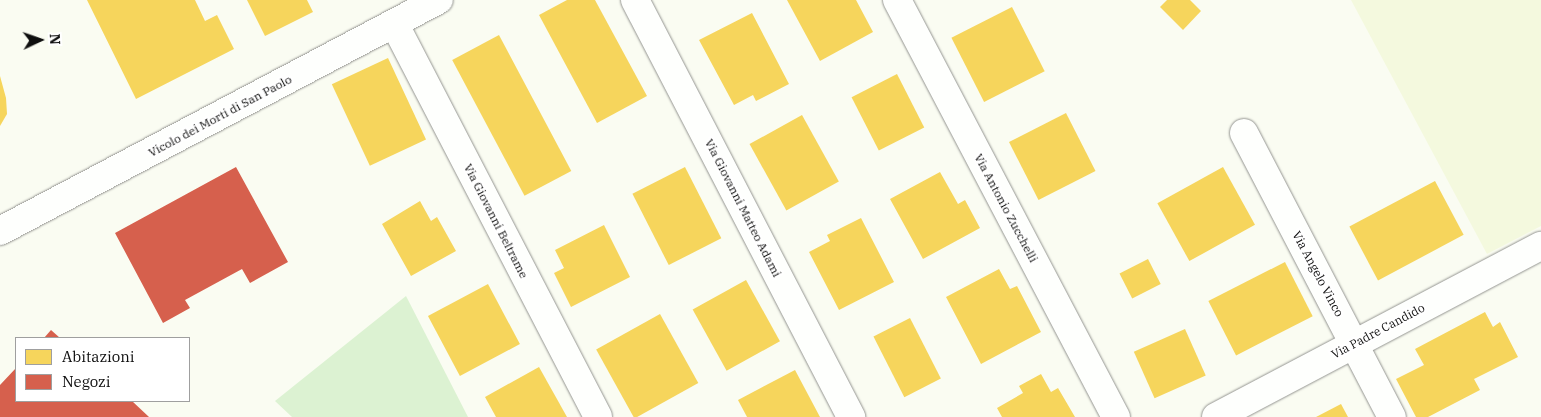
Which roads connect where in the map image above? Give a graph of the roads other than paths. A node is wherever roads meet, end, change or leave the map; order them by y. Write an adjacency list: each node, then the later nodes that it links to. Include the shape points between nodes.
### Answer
1 (439, 0): 4 (street, Vicolo dei Morti di San Paolo)
2 (635, 0): 10 (street, Via Giovanni Matteo Adami)
3 (896, 0): 11 (street, Via Antonio Zucchelli)
4 (395, 25): 6 (street, Vicolo dei Morti di San Paolo); 9 (street, Via Giovanni Beltrame)
5 (1244, 132): 8 (street, Via Angelo Vinco)
6 (0, 231)
7 (1541, 246): 8 (street, Via Padre Candido)
8 (1354, 343): 12 (street, Via Padre Candido); 13 (street, Via Angelo Vinco)
9 (598, 417)
10 (851, 417)
11 (1116, 417)
12 (1216, 417)
13 (1392, 417)

